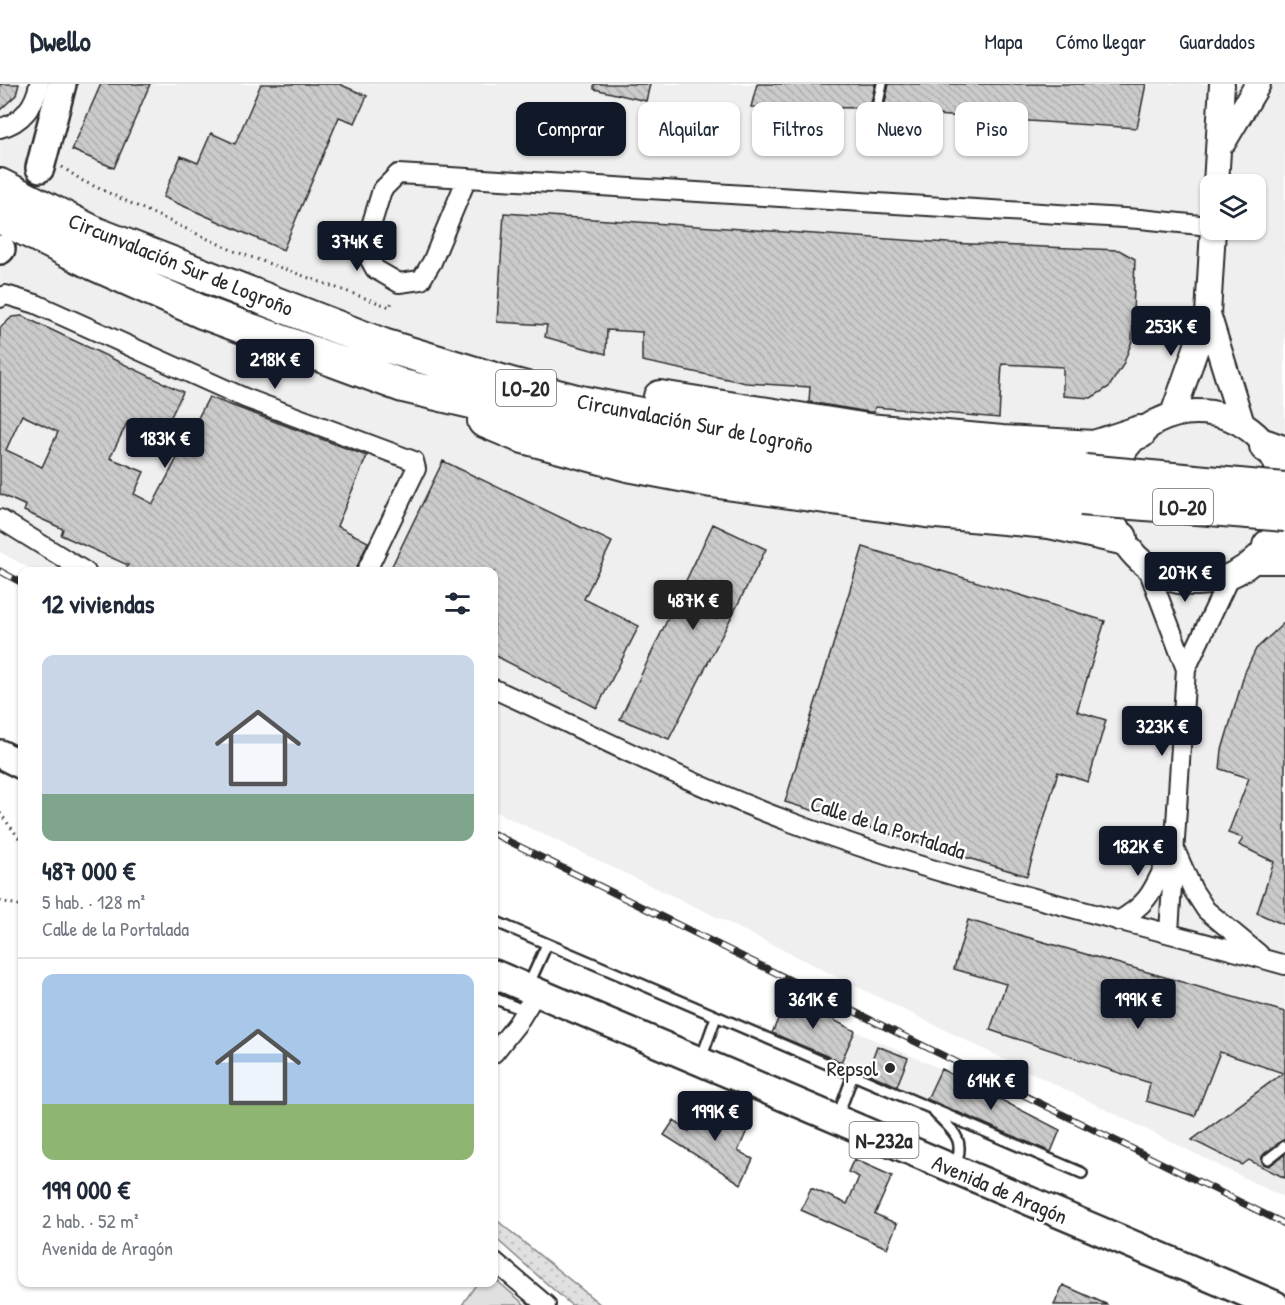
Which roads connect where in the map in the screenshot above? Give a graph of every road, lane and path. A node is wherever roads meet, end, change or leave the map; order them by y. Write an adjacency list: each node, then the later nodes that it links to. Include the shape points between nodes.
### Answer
1 (39, 84): 7 (street, via 36,98 23,116)
2 (62, 84): 9 (main road)
3 (882, 84): 6 (lane)
4 (1222, 84): 8 (main road)
5 (1258, 84): 8 (main road)
6 (878, 102)
7 (0, 128)
8 (1220, 149): 10 (main road)
9 (42, 162): 16 (path, via 245,255 390,307)
10 (1217, 174)
11 (467, 178): 14 (street, via 1140,219); 16 (street, via 421,280); 16 (street, via 398,174 382,190 364,249 375,269)
12 (0, 185): 19 (highway, Circunvalación Sur de Logroño / LO-20, via 97,234)
13 (0, 217): 20 (highway, Circunvalación Sur de Logroño / LO-20, via 202,312)
14 (1200, 226)
15 (1211, 240): 18 (main road)
16 (399, 283)
17 (1, 296): 31 (street, via 36,304 245,398 414,461 416,469)
18 (1208, 314): 21 (main road); 22 (main road)
19 (318, 318): 23 (highway, via 579,384 868,429 1095,447); 26 (highway, Circunvalación Sur de Logroño / LO-20, via 383,345 501,382 650,417 833,449)
20 (403, 386): 26 (highway, Circunvalación Sur de Logroño / LO-20, via 736,461 876,479); 28 (highway, via 520,436 628,465 801,495)
21 (1173, 414): 22 (main road, via 1208,412); 23 (main road)
22 (1242, 424): 25 (main road)
23 (1140, 432): 24 (main road)
24 (1119, 460)
25 (1279, 466): 26 (highway, Circunvalación Sur de Logroño / LO-20, bridge)
26 (1083, 485): 29 (highway, Circunvalación Sur de Logroño / LO-20, bridge)
27 (0, 519): 30 (street)
28 (1117, 529): 32 (main road, via 1128,550)
29 (1275, 545): 33 (main road)
30 (78, 567)
31 (368, 567)
32 (1148, 568): 33 (main road, via 1174,581 1202,584); 34 (street)
33 (1229, 578): 34 (street)
34 (1186, 669): 40 (street)
35 (498, 691): 43 (street, Calle de la Portalada, via 719,793 789,821)
36 (0, 754): 37 (main road)
37 (18, 763)
38 (0, 813): 39 (path)
39 (18, 837)
40 (1174, 848): 43 (street, via 1146,902); 45 (street); 47 (street, via 1206,910)
41 (0, 901): 42 (path)
42 (18, 905)
43 (1118, 921): 45 (street, Calle de la Portalada)
44 (498, 923): 46 (lane)
45 (1169, 933): 47 (street, Calle de la Portalada)
46 (547, 944): 51 (lane); 52 (lane)
47 (1266, 959): 48 (street, Calle de la Portalada)
48 (1285, 965)
49 (498, 977): 51 (main road, Avenida de Aragón / N-232a)
50 (498, 998): 51 (lane)
51 (529, 998): 53 (street); 54 (main road, Avenida de Aragón / N-232a)
52 (716, 1017): 54 (lane); 55 (lane)
53 (498, 1047)
54 (700, 1062): 57 (main road, Avenida de Aragón / N-232a)
55 (853, 1075): 56 (lane); 57 (lane)
56 (931, 1109): 60 (lane, via 959,1139 962,1150); 61 (lane)
57 (836, 1119): 60 (main road, Avenida de Aragón / N-232a)
58 (1285, 1146): 59 (lane)
59 (1268, 1160)
60 (954, 1169): 64 (main road, Avenida de Aragón / N-232a)
61 (1082, 1173)
62 (498, 1264): 63 (street)
63 (546, 1305)
64 (1275, 1305)

